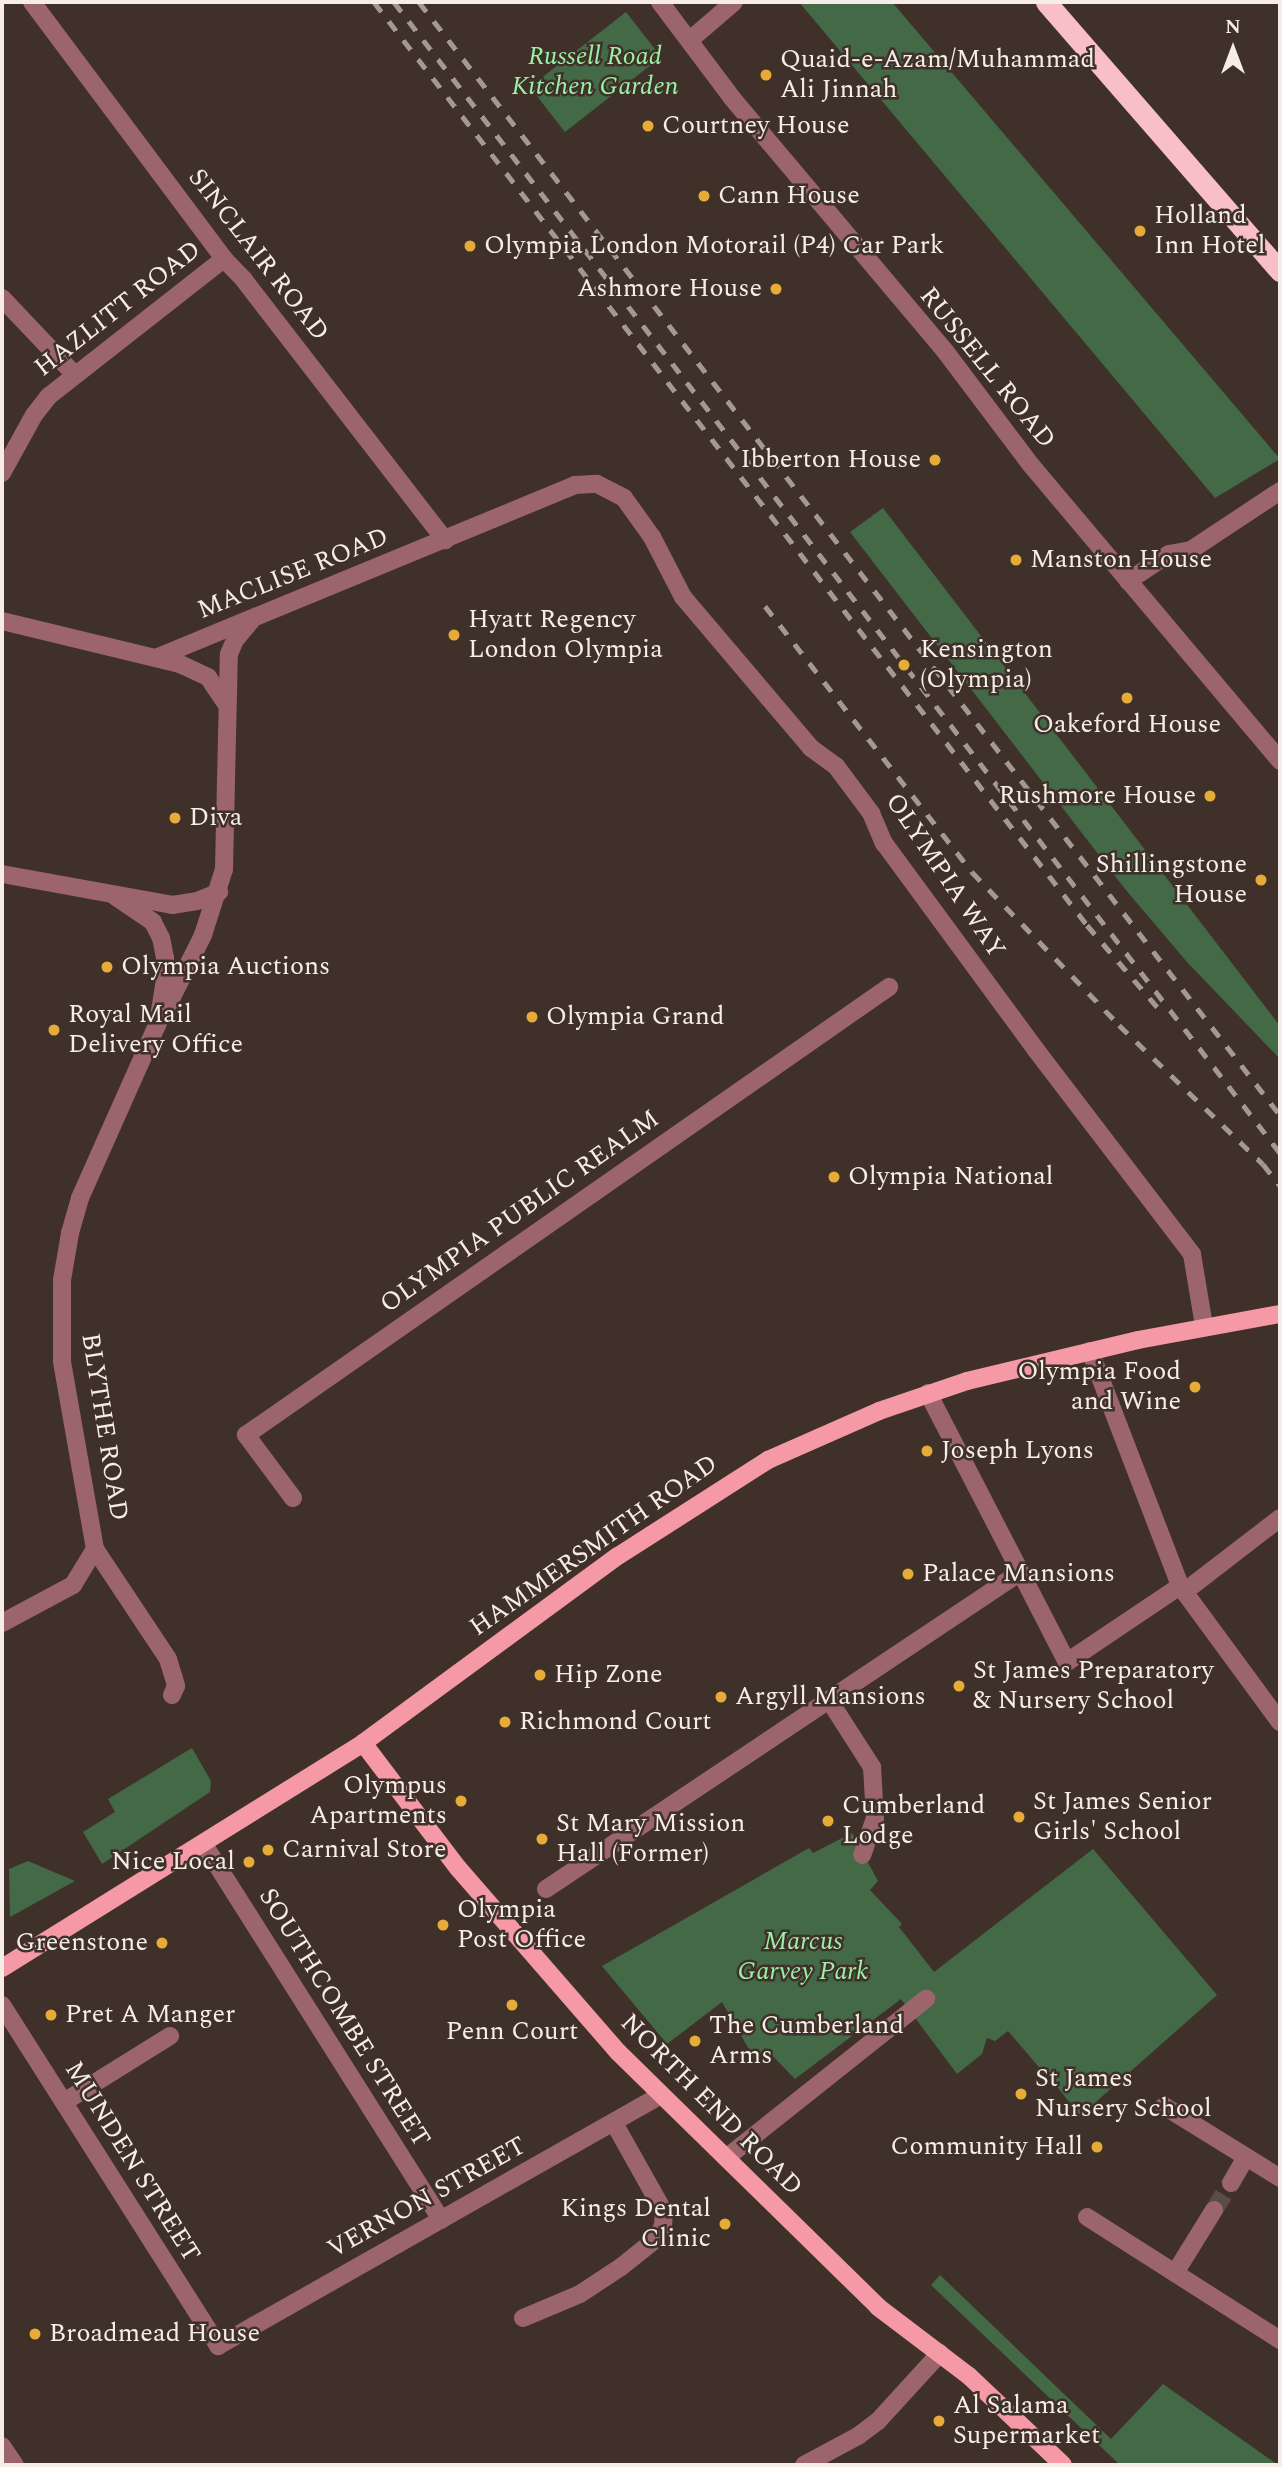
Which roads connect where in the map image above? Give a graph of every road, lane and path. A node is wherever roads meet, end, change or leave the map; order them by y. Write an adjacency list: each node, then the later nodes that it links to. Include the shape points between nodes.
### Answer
1 (32, 2): 6 (street, SINCLAIR ROAD)
2 (660, 2): 5 (street, RUSSELL ROAD)
3 (734, 2): 5 (street)
4 (1046, 2): 7 (highway)
5 (690, 40): 14 (street, RUSSELL ROAD, via 732,98 945,351 1031,465)
6 (224, 259): 9 (street, HAZLITT ROAD); 13 (street, SINCLAIR ROAD)
7 (1280, 271)
8 (2, 298): 9 (street)
9 (75, 375): 10 (street, HAZLITT ROAD, via 41,405)
10 (2, 473)
11 (597, 484): 13 (street, MACLISE ROAD, via 575,485); 26 (street, OLYMPIA WAY, via 624,498 652,537 683,597 811,748 836,766 871,813 892,854 1192,1254)
12 (1280, 491): 14 (street, via 1191,550 1169,554)
13 (445, 540): 15 (street, MACLISE ROAD)
14 (1128, 581): 19 (street, RUSSELL ROAD)
15 (253, 619): 17 (street, MACLISE ROAD); 18 (street, via 229,654)
16 (2, 621): 17 (street)
17 (158, 657): 18 (street, via 208,677)
18 (228, 705): 21 (street, via 224,869)
19 (1280, 761)
20 (2, 874): 22 (street, BLYTHE ROAD)
21 (219, 892): 22 (street, BLYTHE ROAD, via 172,905); 24 (street, via 203,935)
22 (116, 897): 24 (street, BLYTHE ROAD, via 153,922 161,938 165,980)
23 (889, 987): 29 (street, OLYMPIA PUBLIC REALM, via 246,1435)
24 (158, 1023): 31 (street, BLYTHE ROAD, via 80,1198 62,1280 62,1361)
25 (1280, 1314): 26 (main road, HAMMERSMITH ROAD)
26 (1204, 1326): 27 (main road, HAMMERSMITH ROAD)
27 (1090, 1351): 28 (main road, HAMMERSMITH ROAD); 33 (street)
28 (928, 1393): 32 (street); 38 (main road, HAMMERSMITH ROAD, via 835,1428 750,1470 618,1556)
29 (293, 1498)
30 (1280, 1518): 33 (street)
31 (95, 1549): 34 (street, BLYTHE ROAD, via 73,1585); 35 (street, via 168,1659 176,1686)
32 (1019, 1573): 33 (street, via 1067,1662); 36 (street)
33 (1182, 1589): 37 (street)
34 (2, 1623)
35 (172, 1695)
36 (829, 1700): 40 (street, via 872,1767 875,1818); 41 (street)
37 (1280, 1723)
38 (363, 1743): 39 (main road, HAMMERSMITH ROAD); 46 (main road, NORTH END ROAD, via 496,1913 618,2052)
39 (203, 1843): 42 (main road, HAMMERSMITH ROAD); 56 (street, SOUTHCOMBE STREET)
40 (862, 1855)
41 (546, 1889)
42 (2, 1968)
43 (926, 1998): 51 (street)
44 (2, 2005): 47 (street, MUNDEN STREET)
45 (170, 2036): 47 (street)
46 (662, 2095): 49 (street, VERNON STREET); 51 (main road, NORTH END ROAD)
47 (64, 2102): 60 (street, MUNDEN STREET)
48 (1164, 2106): 50 (street)
49 (614, 2123): 56 (street, VERNON STREET); 58 (street, via 664,2212 663,2226 656,2239 580,2294)
50 (1246, 2157): 52 (street); 53 (street)
51 (726, 2158): 61 (main road, NORTH END ROAD, via 878,2307)
52 (1280, 2178)
53 (1231, 2183)
54 (1214, 2210): 57 (street)
55 (1087, 2217): 57 (street)
56 (441, 2220): 60 (street, VERNON STREET)
57 (1175, 2273): 59 (street)
58 (523, 2318)
59 (1280, 2340)
60 (218, 2346)
61 (940, 2353): 64 (street, via 877,2421); 65 (main road, NORTH END ROAD)
62 (2, 2446): 63 (street)
63 (15, 2465)
64 (804, 2465)
65 (1063, 2465)

